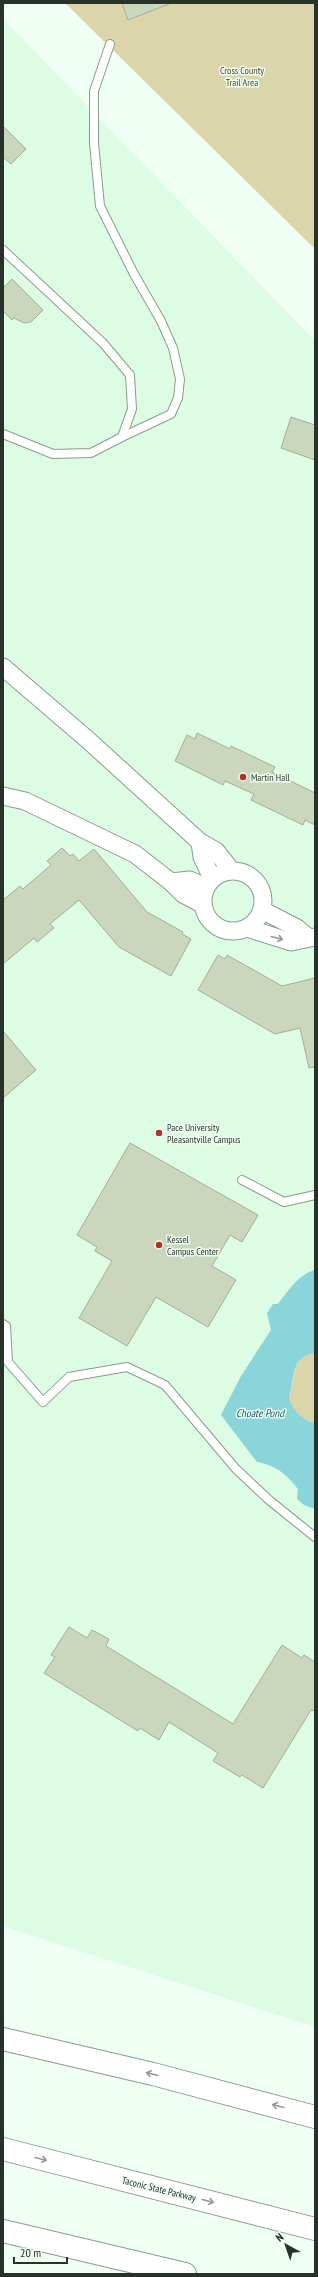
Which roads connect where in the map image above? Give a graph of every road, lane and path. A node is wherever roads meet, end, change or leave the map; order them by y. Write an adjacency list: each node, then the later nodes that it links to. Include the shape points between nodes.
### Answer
1 (110, 44): 4 (lane, via 94,90 94,143 100,206 161,321 173,348 180,379 178,398 171,414)
2 (3, 250): 4 (lane, via 103,343 130,375 132,408)
3 (3, 434): 4 (lane, via 53,454 91,453)
4 (122, 437)
5 (3, 666): 7 (street)
6 (3, 796): 9 (street, via 25,801 135,854)
7 (200, 842): 8 (street, via 216,851); 10 (street)
8 (231, 870): 10 (street, via 220,873); 12 (street, via 250,875 256,882 262,895)
9 (171, 882): 10 (street, via 190,880); 11 (street, via 183,894)
10 (209, 883): 11 (street)
11 (202, 904): 13 (street, via 208,919 222,929 230,931)
12 (262, 910): 13 (street); 14 (street)
13 (246, 928): 14 (street, one-way to 14, via 291,942)
14 (311, 937)
15 (242, 1180): 16 (lane, via 284,1202)
16 (315, 1195)
17 (3, 1324): 18 (lane, via 6,1326)
18 (5, 1361): 19 (lane, via 43,1402 69,1377 127,1367 165,1386 236,1469)
19 (315, 1537)
20 (3, 2036): 22 (main road)
21 (3, 2039): 22 (main road)
22 (29, 2045): 23 (main road, one-way to 22, via 153,2074)
23 (315, 2117)
24 (3, 2149): 25 (main road, Taconic State Parkway, one-way to 25)
25 (315, 2229)
26 (3, 2231): 27 (main road)
27 (66, 2247): 28 (main road, via 99,2269); 29 (main road)
28 (117, 2274)
29 (185, 2274)

